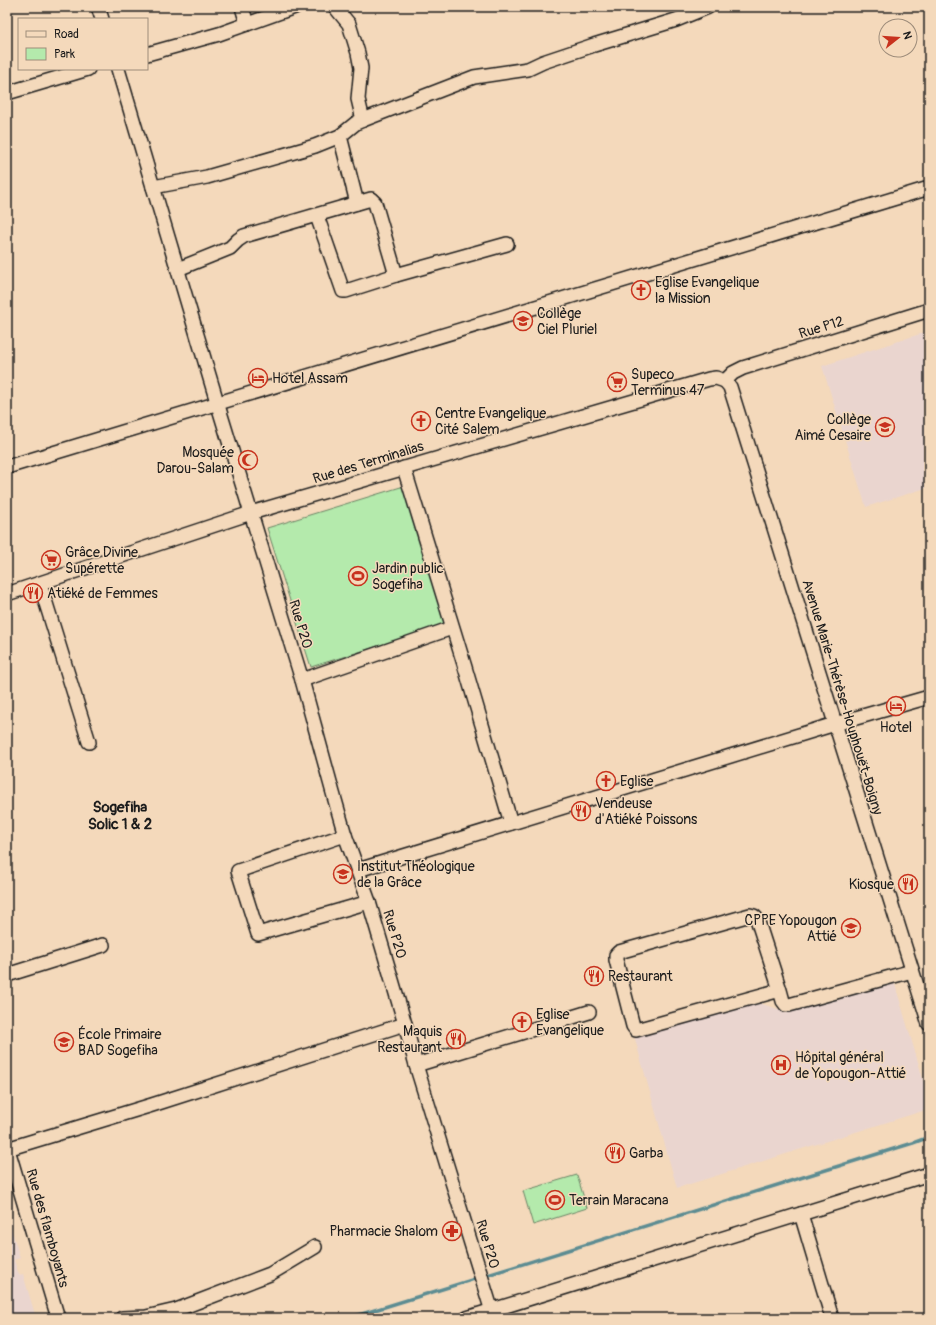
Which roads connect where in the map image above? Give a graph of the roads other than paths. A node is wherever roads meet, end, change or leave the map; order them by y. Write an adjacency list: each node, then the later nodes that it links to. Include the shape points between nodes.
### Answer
1 (98, 7): 6 (street)
2 (242, 7): 7 (street)
3 (295, 7): 7 (street)
4 (335, 7): 12 (street, via 349,24 358,53 361,68 358,99)
5 (708, 7): 12 (street, via 528,69 474,77)
6 (102, 18)
7 (247, 24): 8 (street)
8 (148, 54)
9 (85, 70): 11 (street)
10 (118, 70): 14 (street, Rue P20)
11 (7, 93)
12 (363, 120): 13 (street)
13 (340, 136): 14 (street, via 315,146 206,177); 16 (street)
14 (154, 187): 19 (street, Rue P20)
15 (929, 188): 23 (street)
16 (357, 203): 17 (street); 20 (street, via 373,200)
17 (317, 216): 19 (street, via 244,236 230,248); 20 (street, via 343,290)
18 (506, 244): 20 (street)
19 (178, 269): 23 (street, Rue P20)
20 (396, 275)
21 (929, 310): 22 (street, Rue P12, via 743,368)
22 (725, 381): 25 (street, Rue des Terminalias, via 708,379); 32 (street, Avenue Marie-Thérèse-Houphouët-Boigny, via 730,387)
23 (217, 402): 24 (street); 26 (street, Rue P20)
24 (7, 467)
25 (404, 468): 26 (street, Rue des Terminalias); 29 (street)
26 (251, 514): 27 (street, Rue des Terminalias); 30 (street, Rue P20)
27 (40, 584): 28 (street, Rue des Terminalias); 33 (street)
28 (7, 594)
29 (452, 628): 30 (street); 34 (street)
30 (302, 680): 35 (street, Rue P20)
31 (929, 697): 32 (street)
32 (835, 724): 34 (street); 39 (street, Avenue Marie-Thérèse-Houphouët-Boigny)
33 (89, 742)
34 (511, 823): 36 (street)
35 (346, 834): 36 (street, Rue P20); 37 (street, via 238,871 258,934)
36 (358, 870): 37 (street, Rue P20)
37 (369, 902): 44 (street, Rue P20)
38 (103, 945): 40 (street)
39 (912, 971): 41 (street, via 789,1005 784,1003); 43 (street, Avenue Marie-Thérèse-Houphouët-Boigny)
40 (7, 975)
41 (780, 990): 41 (street, via 636,1030 616,955 743,916 754,916)
42 (589, 1012): 45 (street)
43 (928, 1018)
44 (405, 1024): 45 (street, Rue P20); 46 (street, via 152,1105)
45 (416, 1065): 50 (street, Rue P20)
46 (7, 1148): 51 (street, Rue des flamboyants)
47 (929, 1174): 48 (street)
48 (801, 1214): 50 (street); 54 (street)
49 (315, 1247): 52 (street, via 270,1274 176,1310 146,1317)
50 (493, 1314): 53 (street)
51 (58, 1318)
52 (122, 1318)
53 (467, 1318)
54 (832, 1318)

